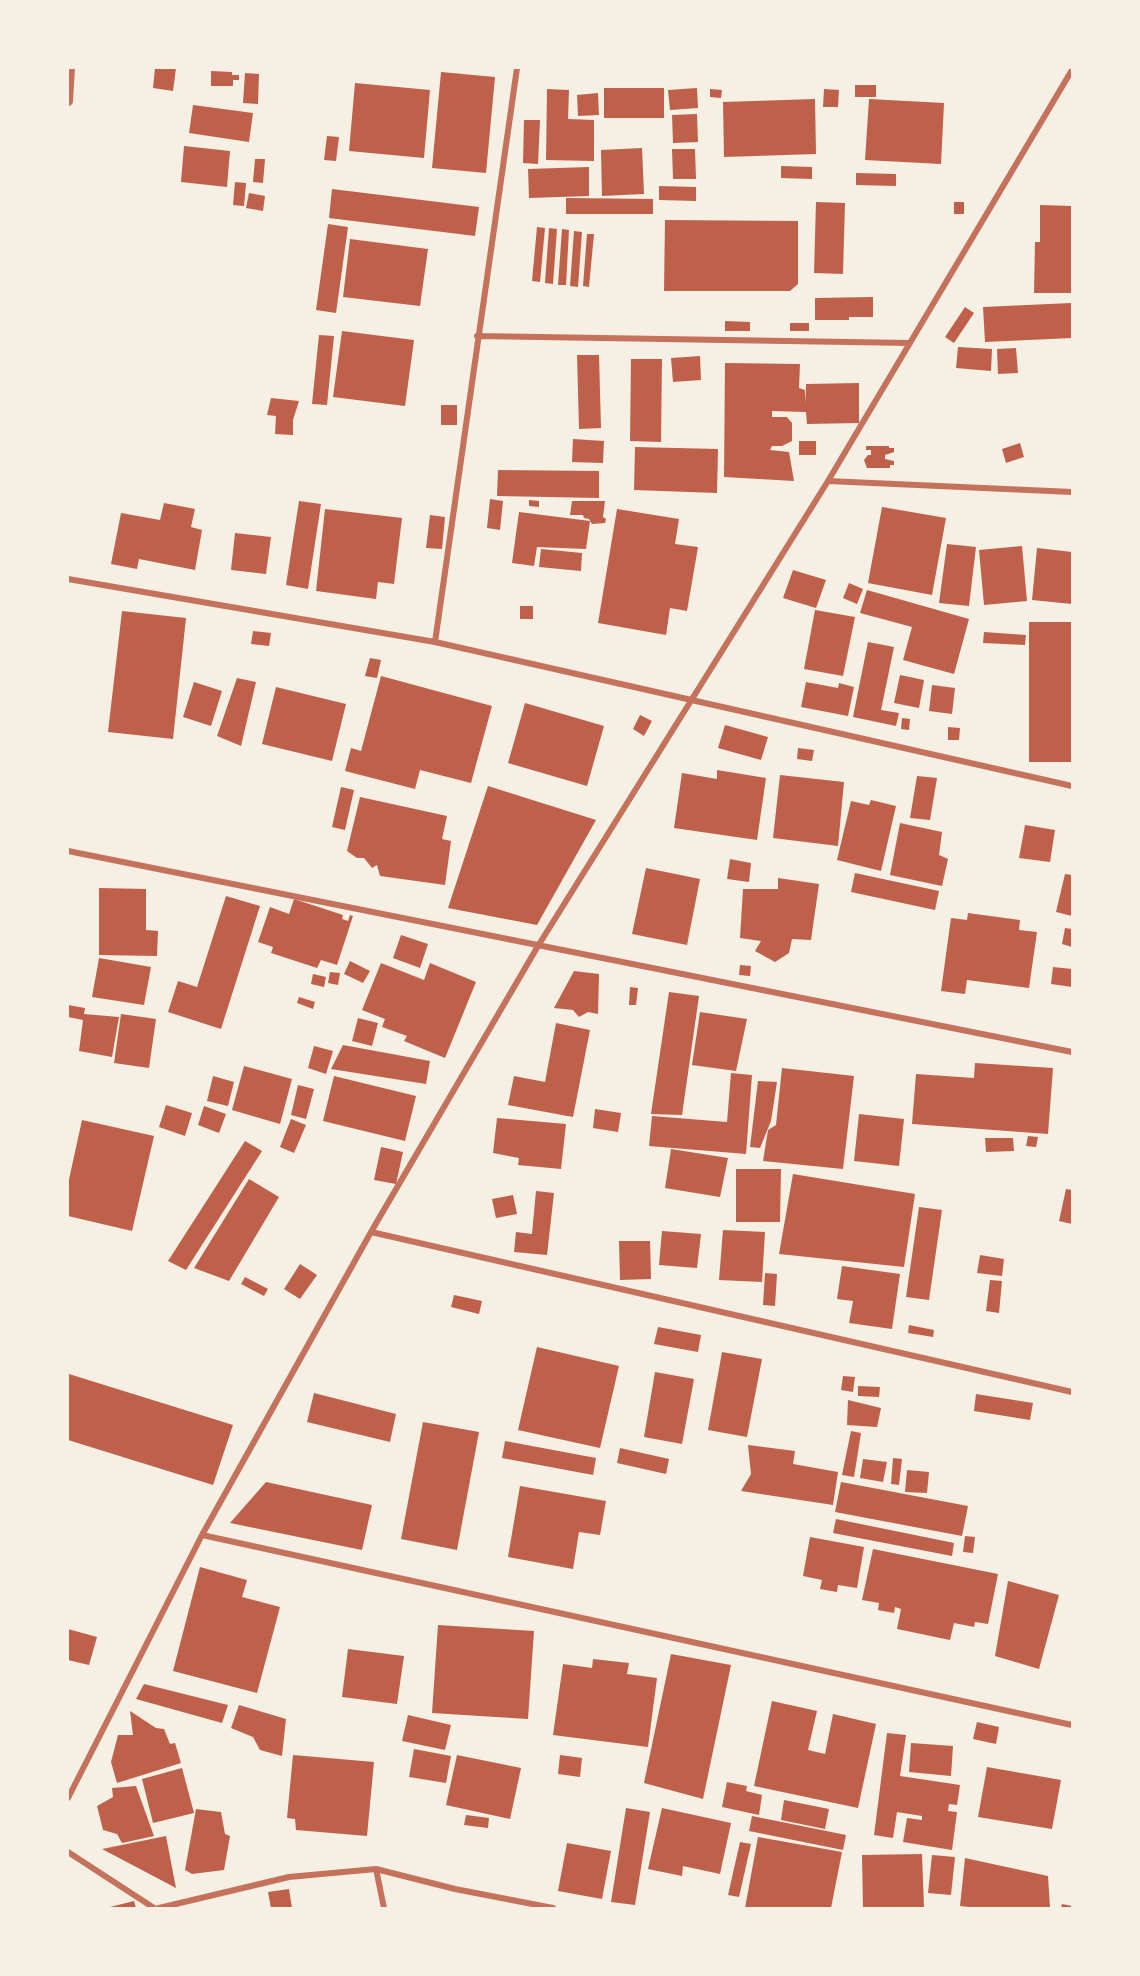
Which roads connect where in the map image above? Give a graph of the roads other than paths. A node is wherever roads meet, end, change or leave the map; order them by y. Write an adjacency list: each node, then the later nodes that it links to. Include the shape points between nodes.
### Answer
1 (70, 68): 4 (street)
2 (517, 68): 5 (street)
3 (1072, 70): 6 (street)
4 (68, 101)
5 (477, 336): 6 (street); 10 (street)
6 (910, 343): 7 (street)
7 (828, 481): 8 (street); 11 (street)
8 (1072, 492)
9 (68, 579): 10 (street)
10 (435, 642): 11 (street)
11 (692, 700): 12 (street); 14 (street)
12 (1072, 786)
13 (68, 851): 14 (street)
14 (538, 946): 15 (street); 16 (street)
15 (1072, 1052)
16 (371, 1232): 17 (street); 18 (street)
17 (1072, 1392)
18 (202, 1535): 19 (street); 20 (street)
19 (1072, 1725)
20 (68, 1798)
21 (68, 1852): 23 (street)
22 (376, 1869): 23 (street, via 289,1877); 24 (street); 25 (street)
23 (156, 1908)
24 (384, 1908)
25 (553, 1908)

